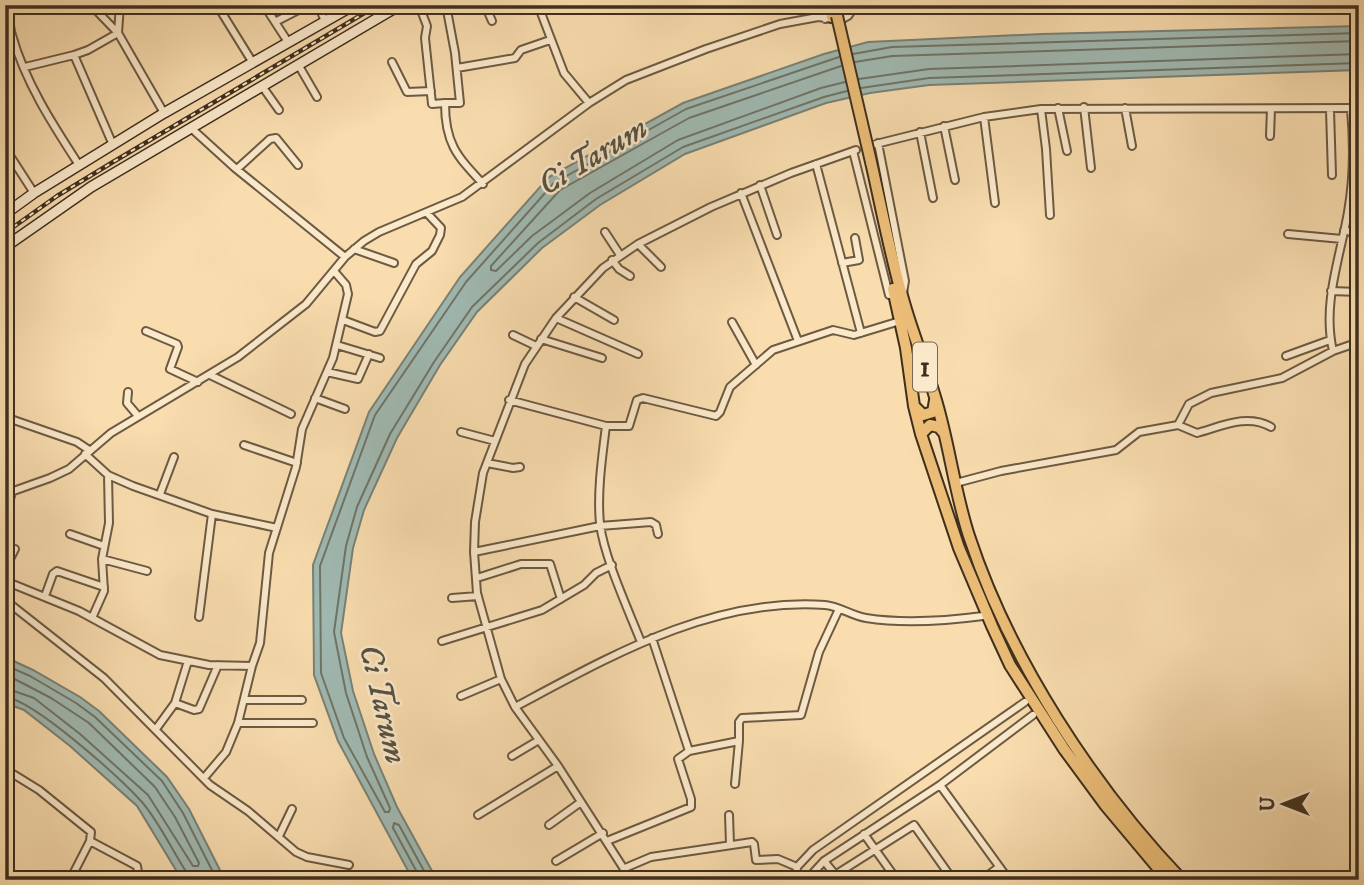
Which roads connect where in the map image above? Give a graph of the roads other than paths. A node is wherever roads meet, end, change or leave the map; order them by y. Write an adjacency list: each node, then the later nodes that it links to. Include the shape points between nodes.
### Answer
1 (53, 5): 16 (street)
2 (91, 5): 21 (street)
3 (120, 5): 21 (street)
4 (217, 5): 25 (street)
5 (264, 5): 20 (street)
6 (308, 5): 20 (street)
7 (318, 5): 18 (street)
8 (354, 5): 18 (main road)
9 (400, 5): 27 (main road)
10 (419, 5): 31 (street, via 427,27)
11 (446, 5): 29 (street)
12 (485, 5): 19 (street)
13 (538, 5): 22 (street)
14 (821, 5): 17 (street)
15 (856, 5): 17 (street, via 844,19 835,21)
16 (7, 7): 28 (street, via 12,36)
17 (829, 14): 34 (street, via 756,32 655,68); 55 (main road, 1, bridge)
18 (325, 21): 23 (main road)
19 (492, 21)
20 (275, 22): 23 (street)
21 (118, 33): 24 (street); 44 (street)
22 (550, 40): 29 (street, via 519,51 515,58); 34 (street, via 564,74)
23 (288, 42): 25 (main road)
24 (74, 55): 28 (street); 51 (street)
25 (253, 62): 44 (main road)
26 (392, 62): 31 (street, via 407,92)
27 (299, 66): 30 (main road); 32 (street)
28 (25, 67): 57 (street, via 50,120)
29 (457, 68): 33 (street, via 460,103)
30 (262, 86): 42 (street); 48 (main road)
31 (431, 91): 33 (street, via 432,104)
32 (317, 97)
33 (445, 103): 63 (street, via 454,151)
34 (589, 103): 63 (street)
35 (1084, 107): 36 (street); 37 (street); 59 (street)
36 (1058, 108): 38 (street); 54 (street)
37 (1125, 108): 39 (street); 52 (street)
38 (1041, 109): 45 (street); 71 (street)
39 (1270, 109): 40 (street); 50 (street)
40 (1303, 109): 43 (street); 46 (street)
41 (1355, 109): 43 (street); 72 (street, via 1352,186)
42 (279, 110)
43 (1330, 110): 61 (street)
44 (164, 113): 51 (main road)
45 (984, 117): 47 (street); 68 (street)
46 (1304, 120)
47 (944, 127): 49 (street); 62 (street)
48 (191, 128): 60 (street); 80 (main road, via 81,193)
49 (920, 132): 67 (street); 92 (street, via 875,144 905,281)
50 (1270, 136)
51 (113, 145): 57 (main road)
52 (1132, 146)
53 (5, 148): 65 (street)
54 (1067, 151)
55 (868, 162): 92 (main road, 1); 98 (main road, 1)
56 (816, 164): 64 (street); 86 (street); 98 (street, via 854,151)
57 (79, 165): 65 (main road)
58 (298, 165): 60 (street, via 276,138)
59 (1091, 168)
60 (237, 169): 83 (street)
61 (1332, 175)
62 (955, 180)
63 (483, 184): 69 (street)
64 (760, 185): 66 (street); 76 (street)
65 (34, 193): 70 (main road)
66 (741, 193): 79 (street); 104 (street)
67 (933, 198)
68 (995, 203)
69 (427, 213): 81 (street, via 379,232); 95 (street, via 441,228 440,235 431,253 418,261 380,331)
70 (5, 214)
71 (1050, 215)
72 (1344, 230): 75 (street); 78 (street)
73 (605, 232): 82 (street)
74 (1289, 234): 78 (street)
75 (1359, 234)
76 (777, 235)
77 (855, 238): 86 (street, via 859,261)
78 (1342, 239): 90 (street)
79 (638, 244): 82 (street); 87 (street)
80 (5, 247)
81 (354, 249): 83 (street); 85 (street)
82 (620, 255): 84 (street)
83 (345, 257): 88 (street)
84 (612, 260): 89 (street); 93 (street)
85 (394, 263)
86 (842, 263): 100 (street)
87 (661, 267)
88 (334, 271): 95 (street, via 348,290); 116 (street, via 306,304)
89 (630, 276)
90 (1331, 291): 91 (street); 103 (street)
91 (1359, 292)
92 (902, 296): 120 (main road, 1)
93 (574, 297): 94 (street); 96 (street)
94 (556, 318): 102 (street); 110 (street)
95 (343, 320): 106 (street)
96 (614, 320)
97 (732, 322): 114 (street)
98 (898, 322): 100 (street); 122 (main road, 1)
99 (146, 331): 117 (street, via 177,344 170,369)
100 (861, 334): 104 (street, via 836,329)
101 (513, 335): 107 (street)
102 (541, 339): 107 (street); 113 (street)
103 (1330, 340): 108 (street); 111 (street)
104 (798, 341): 114 (street, via 773,350)
105 (1359, 342): 108 (street)
106 (337, 345): 109 (street); 115 (street)
107 (536, 346): 121 (street)
108 (1332, 351): 127 (street, via 1287,376 1193,401)
109 (369, 354): 112 (street); 115 (street, via 358,379)
110 (638, 354)
111 (1286, 356)
112 (380, 358)
113 (602, 358)
114 (756, 365): 128 (street, via 727,390 716,416 643,398 637,400 629,426)
115 (327, 372): 119 (street)
116 (210, 375): 117 (street); 124 (street)
117 (198, 382): 125 (street)
118 (128, 393): 125 (street, via 127,403)
119 (315, 398): 123 (street); 137 (street, via 302,429)
120 (935, 398): 122 (main road, via 930,415); 131 (main road, 1)
121 (509, 400): 128 (street); 133 (street)
122 (914, 406): 132 (main road, 1)
123 (345, 409)
124 (291, 414)
125 (138, 416): 135 (street)
126 (5, 417): 135 (street, via 76,442)
127 (1178, 425): 129 (street, via 1197,433 1247,422); 141 (street, via 1136,433 1116,450)
128 (607, 426): 146 (street)
129 (1271, 426)
130 (461, 432): 133 (street)
131 (944, 433): 132 (main road, via 930,425); 141 (main road, 1)
132 (921, 434): 226 (main road, 1, via 959,548 1010,665 1106,806)
133 (495, 440): 138 (street)
134 (244, 445): 137 (street)
135 (87, 452): 140 (street); 142 (street, via 62,472)
136 (174, 457): 143 (street)
137 (297, 463): 147 (street)
138 (487, 463): 139 (street); 152 (street, via 477,500)
139 (520, 467)
140 (108, 475): 143 (street); 150 (street, via 110,512)
141 (956, 483): 227 (main road, 1, via 975,551 1020,656 1107,791)
142 (9, 493): 145 (street)
143 (160, 494): 144 (street)
144 (212, 514): 147 (street); 166 (street)
145 (5, 517)
146 (600, 526): 149 (street, via 650,522); 152 (street); 155 (street)
147 (277, 528): 175 (street, via 266,563 260,643)
148 (70, 534): 150 (street)
149 (658, 534)
150 (104, 546): 153 (street)
151 (15, 549): 154 (street)
152 (474, 552): 157 (street)
153 (102, 559): 156 (street); 159 (street)
154 (5, 563)
155 (612, 565): 163 (street); 172 (street)
156 (147, 571)
157 (477, 578): 161 (street); 163 (street, via 521,564 551,564)
158 (5, 581): 160 (street)
159 (104, 587): 160 (street, via 57,571); 168 (street)
160 (45, 596): 168 (street)
161 (478, 596): 162 (street); 169 (street)
162 (452, 598)
163 (561, 599): 169 (street, via 542,610)
164 (5, 600): 186 (street, via 104,678)
165 (839, 609): 167 (street, via 883,620); 170 (street, via 825,605 754,607); 188 (street, via 816,661 801,715 742,718)
166 (199, 617)
167 (983, 617)
168 (92, 618): 173 (street, via 154,652)
169 (486, 627): 171 (street); 176 (street)
170 (652, 638): 172 (street); 189 (street)
171 (442, 641)
172 (641, 642): 182 (street)
173 (188, 661): 174 (street); 181 (street)
174 (218, 665): 175 (street); 181 (street, via 199,709)
175 (252, 666): 178 (street)
176 (501, 679): 177 (street); 182 (street)
177 (461, 696)
178 (244, 700): 179 (street); 184 (street)
179 (302, 700)
180 (1025, 702): 196 (street)
181 (175, 703): 186 (street)
182 (515, 707): 187 (street)
183 (1033, 715): 195 (street)
184 (238, 723): 185 (street); 193 (street, via 226,752)
185 (313, 723)
186 (156, 729): 193 (street)
187 (539, 740): 190 (street); 191 (street)
188 (739, 741): 189 (street); 194 (street)
189 (688, 751): 207 (street, via 678,759 691,807)
190 (512, 756)
191 (558, 766): 197 (street); 200 (street)
192 (5, 769): 206 (street, via 90,830)
193 (204, 778): 205 (street)
194 (735, 784)
195 (940, 785): 199 (street); 214 (street)
196 (892, 795): 199 (street); 213 (street, via 813,850)
197 (581, 802): 202 (street); 203 (street)
198 (292, 809): 205 (street)
199 (903, 810): 204 (street)
200 (478, 815)
201 (729, 815): 208 (street)
202 (548, 825)
203 (603, 833): 207 (street); 210 (street)
204 (864, 834): 209 (street); 211 (street)
205 (279, 836): 212 (street, via 302,855)
206 (90, 841): 217 (street); 218 (street, via 136,866)
207 (607, 841): 215 (street)
208 (730, 844): 213 (street, via 752,842 756,860 778,859); 215 (street, via 651,858)
209 (875, 851): 216 (street); 222 (street); 223 (street, via 914,825)
210 (556, 861)
211 (824, 861): 216 (street); 221 (street)
212 (349, 865)
213 (797, 867): 220 (street)
214 (999, 867): 224 (street); 225 (street)
215 (625, 868): 219 (street)
216 (836, 878)
217 (70, 880)
218 (134, 880)
219 (631, 880)
220 (796, 880)
221 (811, 880)
222 (897, 880)
223 (953, 880)
224 (982, 880)
225 (1009, 880)
226 (1168, 880)
227 (1182, 880)

